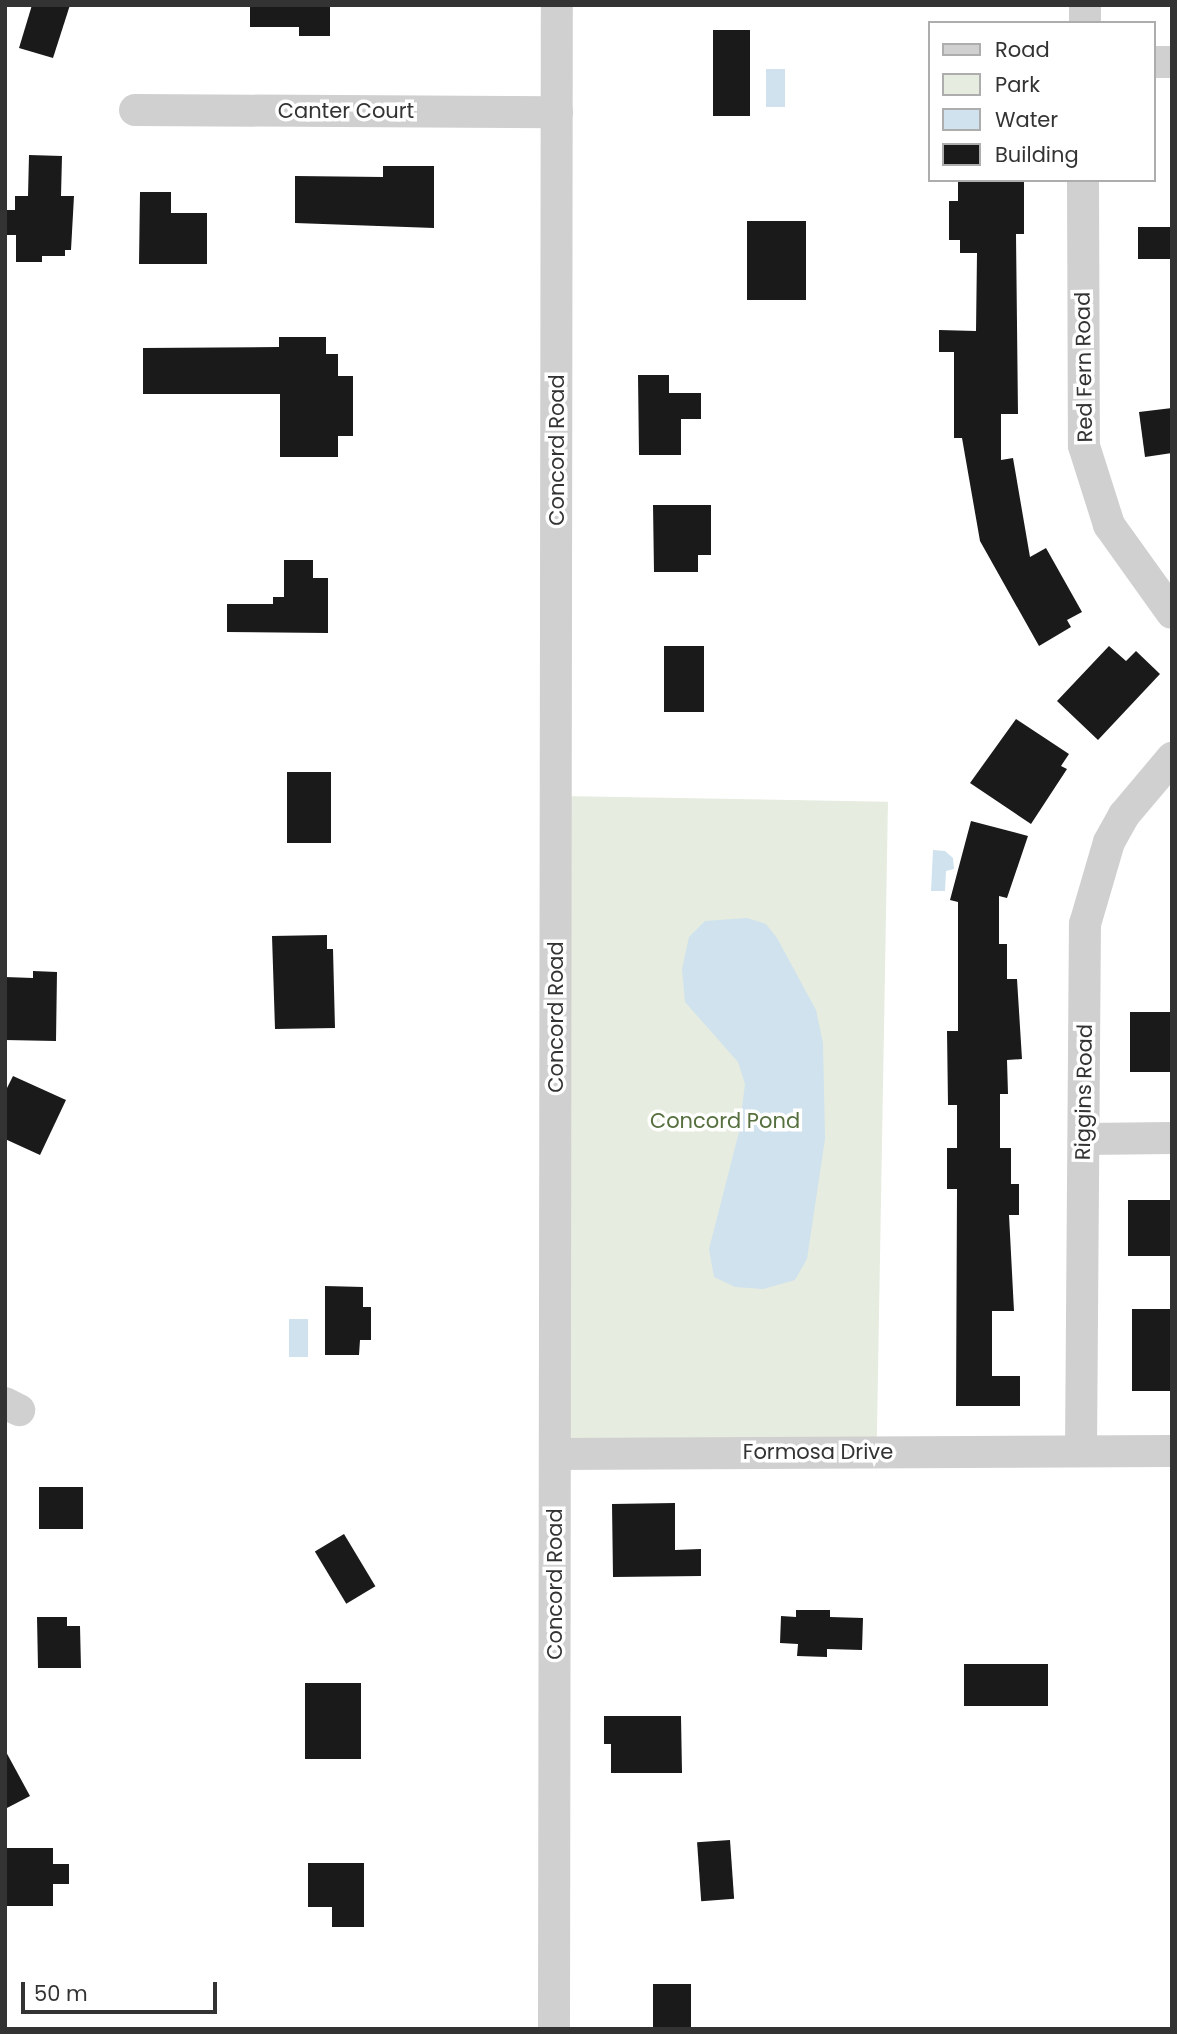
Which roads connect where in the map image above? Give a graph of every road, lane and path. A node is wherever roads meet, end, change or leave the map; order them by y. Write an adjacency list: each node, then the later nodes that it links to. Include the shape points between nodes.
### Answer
1 (557, 5): 3 (street, Concord Road)
2 (135, 110): 3 (street, Canter Court)
3 (557, 112): 11 (street, Concord Road)
4 (1083, 182): 5 (street, Red Fern Road, via 1084,446 1109,525)
5 (1172, 613)
6 (1172, 758): 8 (street, Riggins Road, via 1124,815 1093,890 1086,924)
7 (1172, 1138): 8 (street)
8 (1084, 1139): 9 (street, Riggins Road)
9 (1081, 1451): 10 (street, Formosa Drive); 11 (street, Formosa Drive)
10 (1172, 1451)
11 (555, 1454): 12 (street, Concord Road)
12 (554, 2029)

